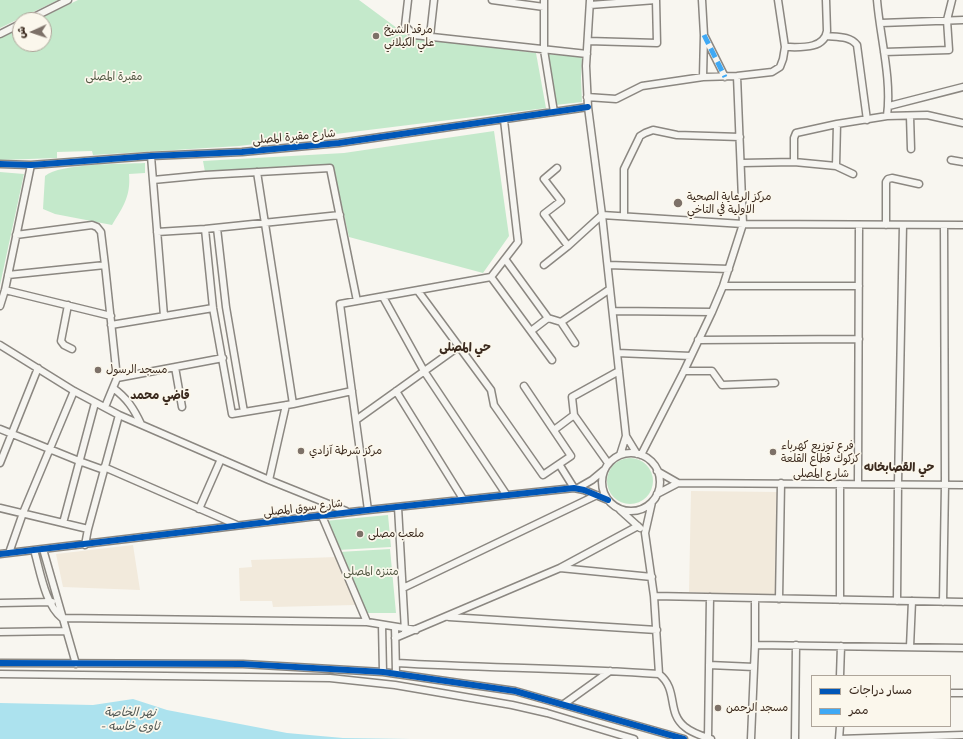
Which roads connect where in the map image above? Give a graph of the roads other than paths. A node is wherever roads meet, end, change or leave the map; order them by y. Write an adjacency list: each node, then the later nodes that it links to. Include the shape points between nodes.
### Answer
1 (68, 0): 13 (street)
2 (408, 0): 20 (street, via 405,26 414,35)
3 (434, 0): 20 (street)
4 (492, 0): 11 (street)
5 (656, 0): 12 (street); 22 (street, via 657,43)
6 (702, 0): 19 (street)
7 (778, 0): 23 (street)
8 (826, 0): 21 (street)
9 (877, 0): 16 (street)
10 (952, 0): 14 (street)
11 (544, 3): 24 (street)
12 (590, 3): 22 (street)
13 (44, 12)
14 (947, 20): 15 (street); 16 (street); 25 (street, via 949,50)
15 (963, 20)
16 (880, 23): 25 (street)
17 (12, 28): 18 (street)
18 (0, 34)
19 (704, 35): 28 (street); 29 (street)
20 (430, 36): 24 (street)
21 (827, 36): 23 (street, via 822,42 811,46); 38 (street, via 848,38 857,45)
22 (588, 41): 26 (street)
23 (785, 47): 27 (street, via 780,67 772,72)
24 (544, 50): 26 (street); 34 (street)
25 (884, 52): 32 (street)
26 (587, 54): 31 (street)
27 (737, 76): 29 (street); 41 (street)
28 (703, 77): 29 (street); 31 (street, via 642,86 616,99)
29 (725, 77)
30 (963, 87): 32 (street)
31 (587, 97): 33 (street)
32 (888, 106): 35 (street)
33 (588, 107): 34 (street, شارع مقبرة المصلى); 57 (street)
34 (554, 112): 37 (street, شارع مقبرة المصلى)
35 (887, 116): 36 (street); 38 (street)
36 (910, 116): 39 (street, via 926,116); 42 (street)
37 (504, 120): 43 (street, شارع مقبرة المصلى, via 340,143 242,152); 71 (street, via 518,242)
38 (867, 120): 40 (street)
39 (963, 123)
40 (837, 124): 45 (street, via 796,133); 50 (street)
41 (740, 137): 47 (street); 58 (street, via 677,135 653,130 640,136 624,169)
42 (910, 149)
43 (151, 156): 49 (street, شارع مقبرة المصلى); 54 (street)
44 (951, 160): 46 (street)
45 (794, 162): 47 (street); 50 (street)
46 (963, 162)
47 (742, 163): 60 (street)
48 (0, 164): 49 (street, شارع مقبرة المصلى)
49 (31, 164): 69 (street)
50 (836, 166): 53 (street)
51 (557, 168): 70 (street, via 544,179 561,201 544,214)
52 (257, 172): 54 (street); 56 (street, via 330,168); 59 (street)
53 (853, 174)
54 (153, 180): 68 (street)
55 (919, 184): 62 (street, via 888,179)
56 (340, 215): 59 (street); 84 (street)
57 (602, 215): 58 (street); 70 (street); 74 (street)
58 (624, 216): 60 (street)
59 (265, 223): 66 (street); 119 (street)
60 (743, 224): 61 (street); 75 (street)
61 (859, 225): 62 (street); 79 (street)
62 (886, 225): 63 (street)
63 (903, 225): 64 (street); 148 (street)
64 (944, 225): 65 (street); 149 (street)
65 (963, 225)
66 (217, 228): 67 (street); 123 (street, via 226,307)
67 (205, 229): 68 (street); 87 (street)
68 (157, 232): 91 (street)
69 (16, 235): 72 (street, via 92,225 100,232); 76 (street)
70 (568, 246): 73 (street)
71 (505, 259): 77 (street); 92 (street)
72 (105, 265): 76 (street); 90 (street)
73 (544, 265)
74 (608, 265): 75 (street); 80 (street)
75 (728, 269): 78 (street)
76 (8, 275): 81 (street)
77 (491, 278): 82 (street); 95 (street)
78 (723, 286): 79 (street); 89 (street)
79 (859, 286): 96 (street)
80 (610, 289): 88 (street); 93 (street)
81 (5, 290): 85 (street); 86 (street)
82 (418, 291): 83 (street); 99 (street)
83 (383, 297): 84 (street); 108 (street)
84 (357, 301): 116 (street, via 340,304)
85 (68, 305): 90 (street); 101 (street, via 61,341)
86 (0, 306)
87 (213, 308): 91 (street); 104 (street)
88 (613, 310): 89 (street); 102 (street)
89 (712, 312): 97 (street)
90 (110, 316): 94 (street)
91 (164, 316): 94 (street)
92 (548, 318): 93 (street); 95 (street)
93 (561, 322): 98 (street)
94 (111, 325): 111 (street)
95 (531, 331): 105 (street)
96 (859, 339): 97 (street); 147 (street)
97 (698, 340): 103 (street)
98 (575, 343)
99 (458, 346): 108 (street); 139 (street, via 491,390 494,405 543,475)
100 (1, 347): 107 (street)
101 (72, 350)
102 (617, 353): 103 (street); 109 (street)
103 (691, 356): 110 (street)
104 (223, 358): 106 (street); 123 (street, via 232,414)
105 (552, 360)
106 (175, 367): 111 (street); 122 (street)
107 (38, 368): 115 (street); 130 (street)
108 (424, 371): 117 (street); 152 (street)
109 (619, 371): 125 (street, via 572,397); 131 (street)
110 (684, 371): 112 (street, via 712,371 722,385); 133 (street)
111 (117, 378): 114 (street)
112 (775, 382)
113 (524, 386): 129 (street)
114 (113, 388): 121 (street); 127 (street, via 130,403)
115 (74, 391): 118 (street); 132 (street)
116 (352, 391): 119 (street); 126 (street)
117 (396, 391): 126 (street); 155 (street)
118 (96, 403): 121 (street); 136 (street)
119 (293, 404): 120 (street)
120 (286, 405): 123 (street); 143 (street)
121 (105, 407): 124 (street)
122 (182, 407)
123 (244, 412)
124 (119, 415): 127 (street); 140 (street)
125 (574, 415): 129 (street); 138 (street)
126 (356, 420): 162 (street)
127 (141, 424): 135 (street)
128 (0, 429): 130 (street)
129 (554, 430): 139 (street, via 571,456)
130 (13, 434): 132 (street); 137 (street)
131 (626, 436): 133 (street); 134 (street)
132 (49, 449): 136 (street); 164 (street)
133 (639, 454): 134 (street); 142 (street, via 648,458)
134 (620, 455): 138 (street)
135 (221, 459): 143 (street); 161 (street)
136 (79, 461): 140 (street); 166 (street)
137 (0, 463)
138 (608, 463): 141 (street)
139 (559, 464): 151 (street)
140 (104, 469): 161 (street); 169 (street)
141 (604, 470): 151 (street, شارع سوق المصلى); 156 (street, via 603,490)
142 (657, 471): 144 (street, شارع المصلى); 153 (street)
143 (269, 480): 163 (street)
144 (678, 483): 145 (street, شارع المصلى); 153 (street, شارع المصلى)
145 (781, 483): 146 (street, شارع المصلى); 182 (street)
146 (840, 484): 147 (street, شارع المصلى); 183 (street)
147 (858, 484): 148 (street, شارع المصلى)
148 (898, 484): 149 (street, شارع المصلى); 184 (street)
149 (945, 484): 150 (street, شارع المصلى); 188 (street)
150 (963, 485)
151 (576, 488): 152 (street, شارع سوق المصلى); 154 (street, شارع سوق المصلى)
152 (506, 494): 155 (street, شارع سوق المصلى)
153 (657, 494): 157 (street)
154 (597, 495): 156 (street, شارع سوق المصلى); 178 (street)
155 (463, 499): 158 (street, شارع سوق المصلى)
156 (608, 500): 160 (street)
157 (652, 502): 160 (street, via 636,510 627,511); 170 (street)
158 (398, 506): 162 (street, شارع سوق المصلى); 178 (street)
159 (0, 508): 164 (street)
160 (619, 508): 168 (street)
161 (199, 509): 167 (street)
162 (368, 510): 163 (street, شارع سوق المصلى)
163 (347, 512): 165 (street, شارع سوق المصلى)
164 (23, 514): 166 (street); 174 (street)
165 (322, 516): 167 (street, شارع سوق المصلى); 193 (street)
166 (63, 522): 169 (street)
167 (238, 526): 171 (street, شارع سوق المصلى)
168 (638, 526): 170 (street); 176 (street)
169 (88, 529): 171 (street)
170 (646, 533): 177 (street)
171 (85, 545): 172 (street, شارع سوق المصلى)
172 (43, 549): 173 (street, شارع سوق المصلى); 187 (street)
173 (34, 550): 174 (street, شارع سوق المصلى); 186 (street)
174 (9, 553): 175 (street, شارع سوق المصلى)
175 (0, 554)
176 (560, 568): 177 (street); 191 (street)
177 (652, 576): 179 (street)
178 (402, 588): 198 (street)
179 (654, 596): 180 (street); 196 (street)
180 (710, 597): 181 (street); 209 (street)
181 (755, 598): 182 (street); 201 (street)
182 (779, 598): 183 (street)
183 (840, 600): 184 (street)
184 (897, 601): 185 (street)
185 (912, 601): 188 (street); 204 (street)
186 (49, 602): 187 (street); 190 (street); 192 (street)
187 (58, 602): 192 (street)
188 (942, 602): 189 (street)
189 (963, 602)
190 (0, 603)
191 (446, 617): 196 (street); 198 (street, via 416,630)
192 (62, 618): 193 (street); 197 (street)
193 (367, 622): 194 (street)
194 (382, 625): 195 (street); 213 (street)
195 (395, 627): 198 (street); 200 (street)
196 (657, 630): 216 (street)
197 (66, 631): 199 (street); 208 (street)
198 (405, 631): 200 (street)
199 (0, 632)
200 (395, 638): 207 (street)
201 (755, 645): 202 (street); 210 (street)
202 (796, 645): 203 (street); 228 (street)
203 (841, 646): 204 (street); 217 (street)
204 (910, 647): 205 (street)
205 (963, 648)
206 (0, 663): 208 (street)
207 (396, 663): 212 (street); 214 (street)
208 (76, 664): 211 (street, via 243,664)
209 (709, 665): 210 (street); 226 (street)
210 (754, 667): 227 (street)
211 (330, 668): 213 (street); 218 (street)
212 (610, 671): 216 (street); 221 (street)
213 (383, 672): 214 (street)
214 (396, 673): 221 (street, via 515,691)
215 (0, 674): 218 (street)
216 (660, 674): 226 (street, via 670,687 675,714 681,724 690,731)
217 (840, 675)
218 (330, 678): 224 (street, via 395,685 512,704)
219 (951, 693): 220 (street)
220 (963, 694)
221 (564, 704): 225 (street)
222 (840, 727): 229 (street)
223 (963, 735): 229 (street)
224 (634, 739)
225 (684, 739)
226 (710, 739)
227 (750, 739)
228 (795, 739)
229 (840, 739)

